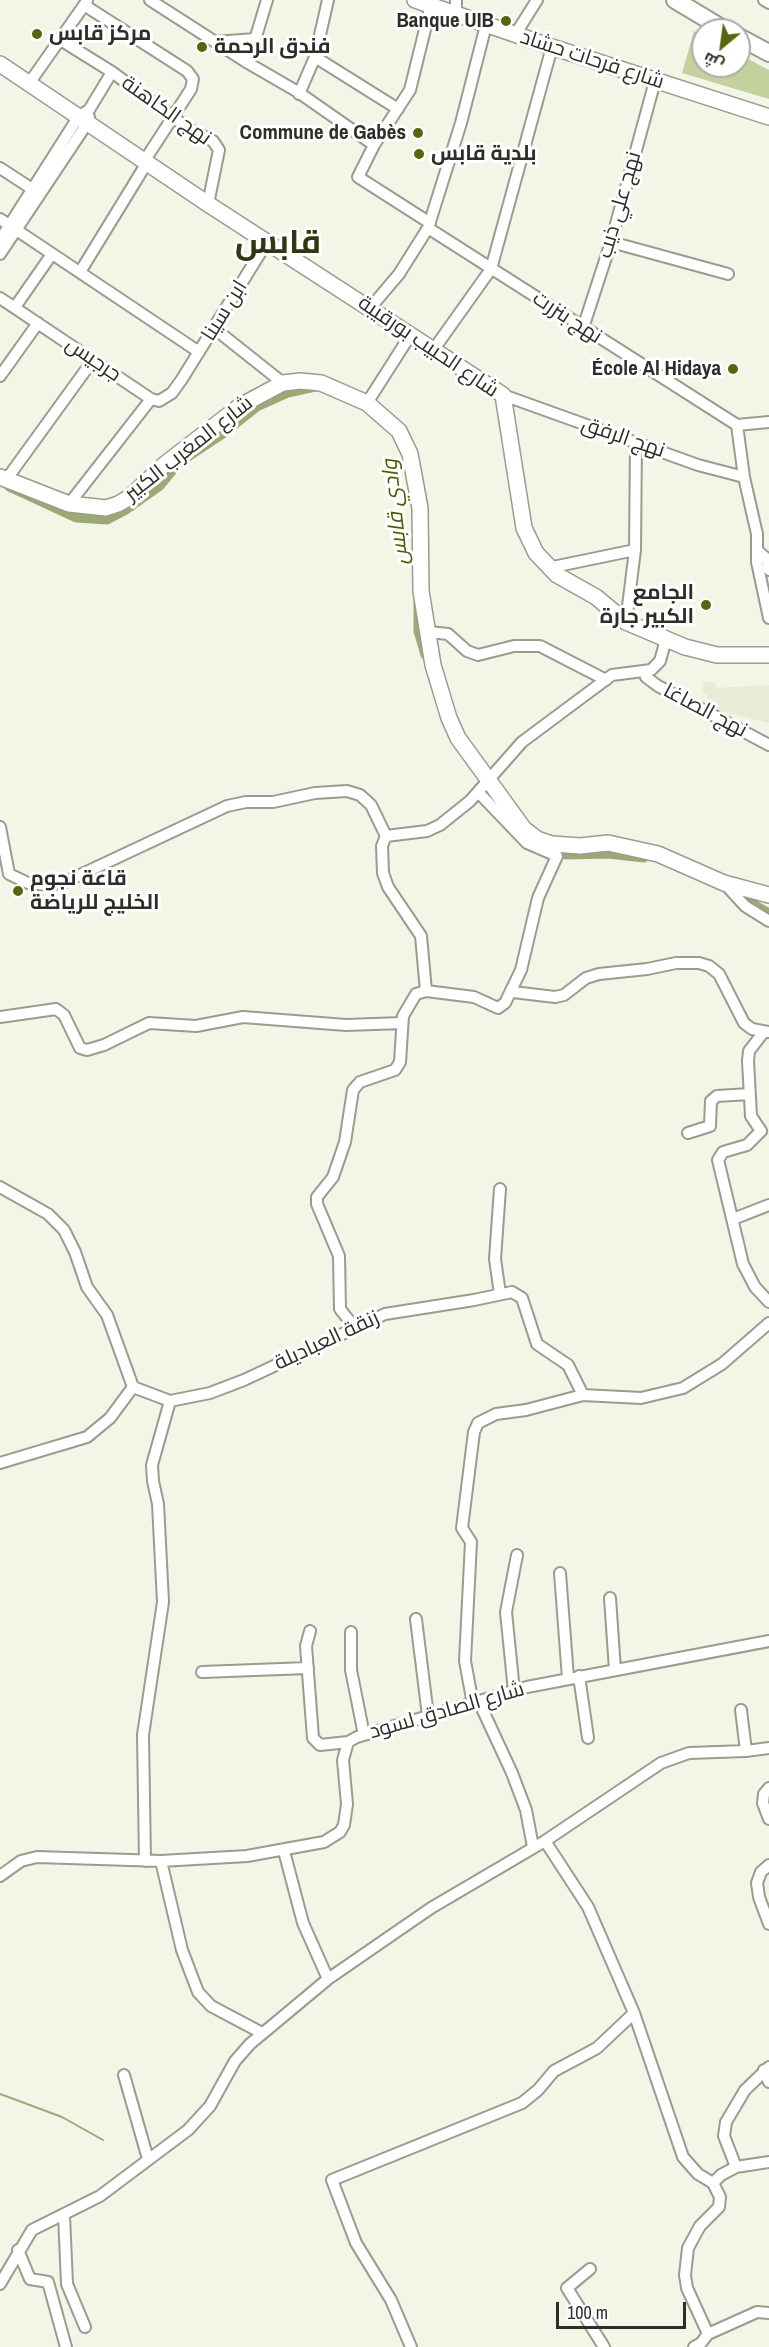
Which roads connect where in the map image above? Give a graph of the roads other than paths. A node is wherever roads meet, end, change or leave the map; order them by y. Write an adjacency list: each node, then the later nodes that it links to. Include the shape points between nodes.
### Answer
1 (150, 0): 17 (street)
2 (267, 0): 16 (street)
3 (328, 0): 21 (street)
4 (415, 0): 10 (street, شارع فرحات حشاد)
5 (537, 0): 14 (street)
6 (675, 0): 12 (main road)
7 (764, 0): 9 (street)
8 (86, 3): 15 (street); 31 (street, via 191,74 191,89)
9 (769, 3)
10 (431, 5): 11 (street, شارع فرحات حشاد); 28 (street, نهج بنزرت, via 413,79)
11 (456, 7): 13 (street, شارع فرحات حشاد)
12 (705, 18)
13 (486, 25): 14 (street, شارع فرحات حشاد); 38 (street)
14 (515, 35): 19 (street, شارع فرحات حشاد)
15 (59, 39): 24 (street); 26 (street)
16 (255, 39): 17 (street); 23 (street)
17 (215, 42): 23 (street)
18 (751, 43): 20 (main road)
19 (552, 48): 25 (street, شارع فرحات حشاد); 45 (street)
20 (769, 53)
21 (315, 57): 27 (street); 28 (street)
22 (0, 63): 26 (street, شارع الحبيب بورقيبة)
23 (248, 63): 27 (street)
24 (112, 72): 29 (street, نهج الكاهنة); 31 (street, نهج الكاهنة)
25 (655, 81): 30 (street, شارع فرحات حشاد); 42 (street, نهج علي ذيب)
26 (30, 82): 29 (street, شارع الحبيب بورقيبة)
27 (299, 94): 32 (street)
28 (398, 110): 32 (street, نهج بنزرت)
29 (85, 116): 33 (street, شارع الحبيب بورقيبة); 35 (street, نهج الكاهنة)
30 (769, 117)
31 (172, 118): 33 (street); 36 (street, نهج الكاهنة, via 213,141 219,150)
32 (374, 146): 38 (street, نهج بنزرت, via 358,177)
33 (146, 161): 36 (street, شارع الحبيب بورقيبة); 46 (street)
34 (0, 168): 35 (street)
35 (37, 193): 39 (street, نهج الكاهنة)
36 (208, 204): 41 (street, شارع الحبيب بورقيبة)
37 (0, 219): 39 (street)
38 (429, 225): 45 (street, نهج بنزرت); 50 (street, via 399,274)
39 (13, 228): 40 (street); 43 (street); 44 (street)
40 (0, 240)
41 (267, 242): 50 (street, شارع الحبيب بورقيبة); 53 (street, ابن سينا)
42 (610, 242): 47 (street); 52 (street, نهج علي ذيب)
43 (0, 254)
44 (52, 254): 46 (street); 49 (street)
45 (491, 269): 52 (street, نهج بنزرت); 55 (street)
46 (80, 272): 56 (street)
47 (728, 274)
48 (0, 298): 49 (street, جرجيس)
49 (15, 308): 51 (street, جرجيس)
50 (371, 308): 54 (street, شارع الحبيب بورقيبة)
51 (38, 323): 57 (street, جرجيس); 58 (street)
52 (583, 328): 64 (street, نهج بنزرت)
53 (215, 329): 56 (street, ابن سينا); 59 (street)
54 (411, 334): 55 (street, شارع الحبيب بورقيبة); 62 (street)
55 (434, 349): 60 (street, شارع الحبيب بورقيبة)
56 (199, 352): 61 (street, ابن سينا, via 167,398)
57 (93, 360): 61 (street, جرجيس); 67 (street)
58 (0, 376)
59 (283, 383): 62 (street, شارع المغرب الكبير, via 321,383); 68 (street, شارع المغرب الكبير, via 240,406 118,504 89,508)
60 (503, 395): 65 (street, نهج الرفق); 71 (street, شارع الحبيب بورقيبة, via 524,528 536,553)
61 (151, 399): 68 (street)
62 (367, 403): 74 (street, شارع المغرب الكبير, via 392,423 410,453 420,508 421,591)
63 (769, 422): 64 (street)
64 (737, 425): 66 (street)
65 (636, 443): 66 (street, نهج الرفق); 69 (street)
66 (744, 477): 70 (street)
67 (3, 479): 68 (street, شارع المغرب الكبير)
68 (69, 504)
69 (635, 550): 71 (street); 73 (street)
70 (764, 560): 72 (street)
71 (549, 568): 73 (street, شارع الحبيب بورقيبة, via 596,597)
72 (769, 618)
73 (626, 622): 75 (street, شارع الحبيب بورقيبة)
74 (429, 632): 78 (street, via 448,634 478,655 514,646 540,646); 80 (street, شارع المغرب الكبير, via 433,665 449,718 458,738)
75 (666, 639): 76 (street, شارع الحبيب بورقيبة, via 717,655); 77 (street, via 660,661)
76 (769, 655)
77 (645, 673): 78 (street, via 620,673); 79 (street, نهج الصاغا, via 658,686 719,714)
78 (606, 680): 80 (street, via 522,742)
79 (769, 745)
80 (488, 778): 81 (street); 84 (street, شارع المغرب الكبير, via 524,829 537,838 566,846 608,843 638,849 674,860)
81 (478, 793): 83 (street, via 459,812 427,831); 88 (street, via 527,843 557,856 538,898)
82 (0, 827): 83 (street, via 9,874 28,883 47,885 65,882 227,806 246,802 347,791 360,795 371,806)
83 (386, 836): 87 (street, via 382,846 383,873 421,936)
84 (724, 883): 85 (street, شارع المغرب الكبير); 86 (street, via 745,906)
85 (769, 895)
86 (769, 921)
87 (426, 991): 88 (street, via 474,997 498,1008); 90 (street, via 416,994)
88 (513, 992): 91 (street, via 555,997 599,974 699,963 719,974 744,1023)
89 (0, 1017): 90 (street, via 56,1009 64,1015 80,1048 87,1050 149,1023 196,1026 243,1017 346,1025)
90 (402, 1023): 101 (street, via 400,1062 392,1073 367,1078 353,1090 345,1142 333,1177 317,1197 319,1213 339,1256 340,1308)
91 (766, 1032): 92 (street, via 749,1051)
92 (749, 1094): 93 (street, via 717,1096 711,1101 710,1126); 97 (street, via 751,1116 760,1125 760,1135 747,1146 723,1152 718,1160)
93 (688, 1133)
94 (0, 1188): 102 (street, via 48,1214 64,1230 87,1287 107,1315)
95 (500, 1189): 98 (street, via 495,1259)
96 (769, 1205): 97 (street)
97 (733, 1219): 99 (street, via 743,1264 755,1287)
98 (500, 1294): 101 (street, زنقة العباديلة, via 385,1314); 103 (street, via 519,1294 537,1344 568,1365)
99 (769, 1302)
100 (769, 1323): 103 (street, via 722,1364 683,1388 641,1398)
101 (355, 1328): 104 (street, زنقة العباديلة, via 244,1380 210,1393)
102 (133, 1387): 104 (street); 105 (street, via 110,1418 87,1437)
103 (583, 1395): 118 (street, via 483,1418 474,1432 462,1528 471,1542 465,1661)
104 (170, 1401): 131 (street, via 153,1465 159,1504 163,1602 143,1735)
105 (0, 1463)
106 (517, 1555): 117 (street, via 506,1612)
107 (560, 1573): 116 (street)
108 (610, 1598): 114 (street)
109 (416, 1619): 120 (street)
110 (310, 1631): 113 (street, via 306,1646)
111 (351, 1632): 121 (street, via 351,1670)
112 (769, 1641): 114 (street, شارع الصادق لسود)
113 (308, 1668): 115 (street); 123 (street, via 313,1738 320,1745)
114 (615, 1670): 116 (street, شارع الصادق لسود)
115 (202, 1672)
116 (573, 1677): 117 (street, شارع الصادق لسود); 122 (street)
117 (514, 1691): 118 (street, شارع الصادق لسود)
118 (476, 1703): 120 (street, شارع الصادق لسود); 129 (street, via 512,1773 526,1809)
119 (741, 1710): 125 (street)
120 (428, 1716): 121 (street, شارع الصادق لسود)
121 (364, 1735): 123 (street, شارع الصادق لسود)
122 (588, 1738)
123 (348, 1742): 130 (street, شارع الصادق لسود, via 342,1760 346,1813 340,1832 324,1842)
124 (768, 1750): 125 (street)
125 (747, 1751): 128 (street, via 700,1752 670,1758)
126 (769, 1788): 127 (street, via 763,1803)
127 (769, 1819)
128 (545, 1841): 129 (street); 137 (street, via 588,1907)
129 (533, 1847): 136 (street, via 431,1908)
130 (284, 1851): 132 (street, شارع الصادق لسود); 136 (street, via 303,1923)
131 (145, 1861): 132 (street, شارع الصادق لسود); 134 (street, شارع الصادق لسود, via 37,1857 21,1861)
132 (161, 1861): 138 (street, via 182,1950 198,1992 211,2006)
133 (769, 1865): 135 (street, via 757,1883)
134 (0, 1876)
135 (769, 1924)
136 (328, 1979): 138 (street)
137 (634, 2013): 145 (street, via 676,2142 691,2168); 155 (street, via 597,2048 554,2071 522,2103 332,2180 356,2243 391,2300)
138 (262, 2033): 142 (street, via 235,2061 203,2116)
139 (767, 2068): 141 (street); 144 (street, via 740,2098 726,2122 724,2136)
140 (124, 2075): 142 (street)
141 (769, 2082)
142 (148, 2159): 146 (street, via 100,2196)
143 (769, 2162): 144 (street)
144 (736, 2167): 145 (street)
145 (713, 2183): 153 (street, via 721,2202 692,2237 686,2259 687,2288)
146 (64, 2215): 147 (street, via 32,2230); 152 (street, via 67,2284)
147 (18, 2250): 149 (street); 154 (street, via 30,2279 49,2283)
148 (591, 2269): 156 (street, via 567,2288)
149 (3, 2273): 150 (street)
150 (0, 2284)
151 (769, 2313): 153 (street, via 757,2312)
152 (85, 2327)
153 (708, 2334): 157 (street)
154 (66, 2347)
155 (411, 2347)
156 (604, 2347)
157 (694, 2347)

